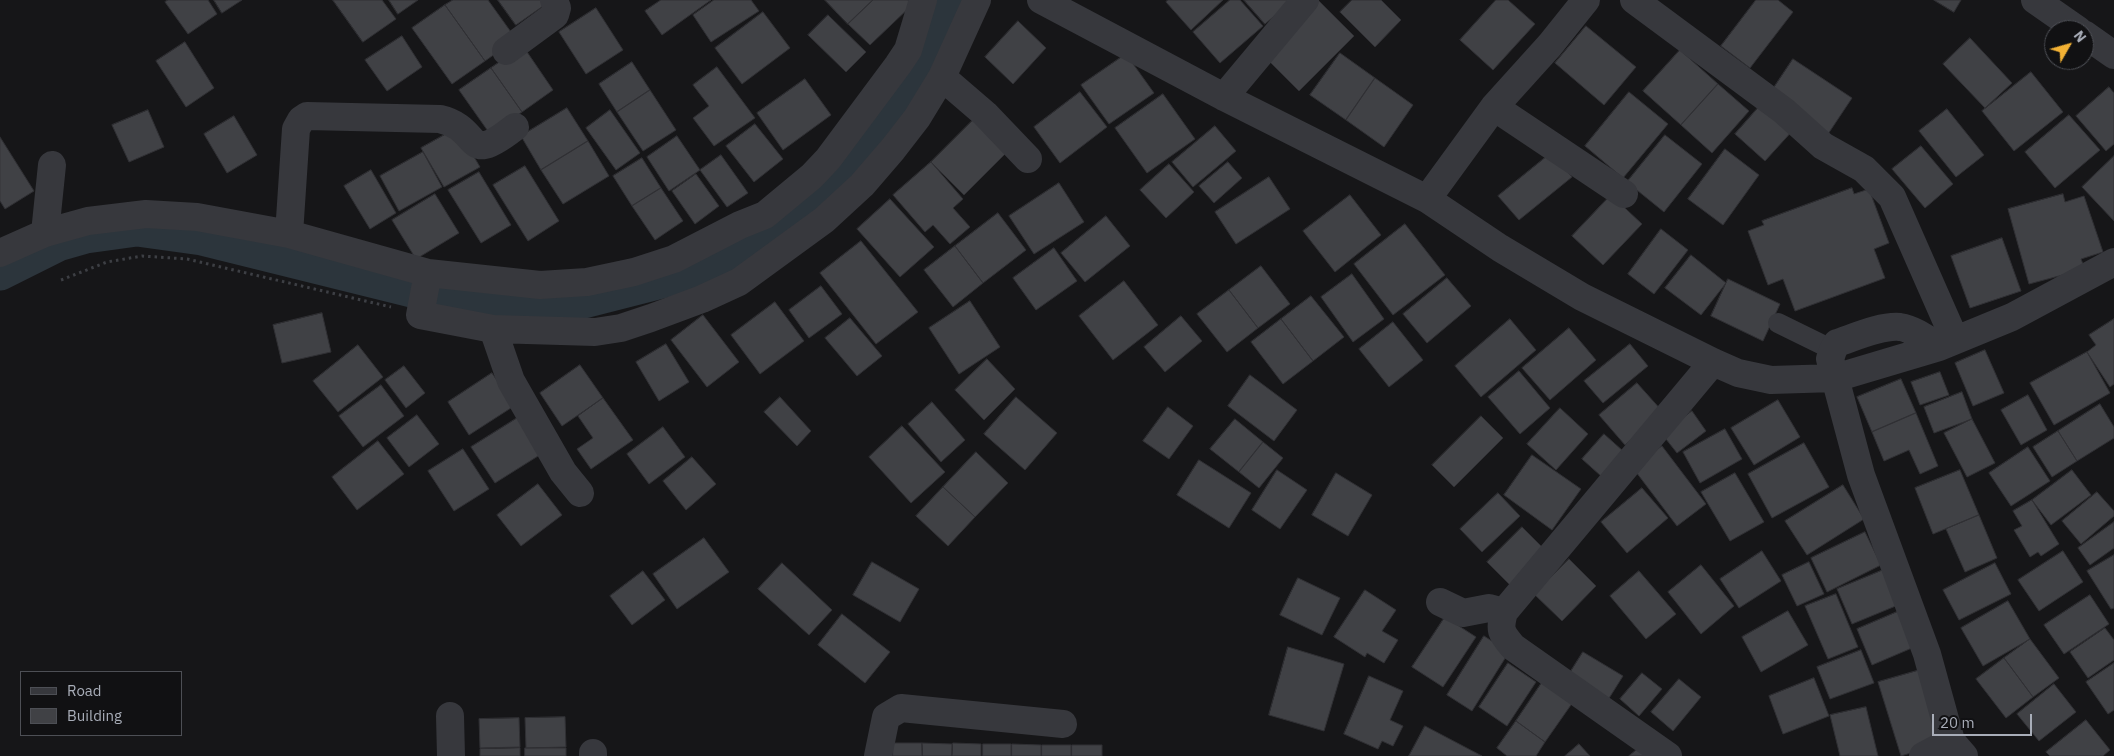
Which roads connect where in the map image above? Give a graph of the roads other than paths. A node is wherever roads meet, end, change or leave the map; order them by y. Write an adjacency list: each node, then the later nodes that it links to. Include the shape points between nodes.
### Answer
1 (554, 0): 11 (street, via 556,15)
2 (923, 0): 25 (street, via 908,50 898,65 828,159 765,215 674,259 634,272 587,282)
3 (977, 0): 13 (street)
4 (1040, 0): 14 (street)
5 (1305, 0): 14 (street)
6 (1586, 0): 15 (street)
7 (1634, 0): 28 (street, via 1784,111 1823,146 1864,169 1892,197)
8 (2035, 0): 9 (street)
9 (2064, 20)
10 (2094, 41): 12 (street)
11 (506, 51)
12 (2114, 56)
13 (942, 78): 17 (street, via 985,114); 27 (street, via 917,118 862,185 824,220 739,282 621,328 595,332)
14 (1224, 97): 20 (street)
15 (1494, 107): 19 (street); 20 (street)
16 (515, 127): 22 (street, via 494,143 482,146 476,145 461,127 440,119 307,116 296,129)
17 (1028, 159)
18 (52, 165): 21 (street)
19 (1624, 194)
20 (1427, 199): 30 (street, via 1500,248 1582,296)
21 (45, 233): 22 (street, via 88,221 146,214 197,218); 23 (street)
22 (289, 234): 25 (street)
23 (0, 254)
24 (2113, 265): 28 (street, via 2012,317)
25 (424, 293): 27 (street)
26 (1778, 323): 29 (lane)
27 (493, 329): 32 (street, via 511,381 563,472)
28 (1947, 343): 29 (street, via 1901,327 1889,327 1838,342); 31 (street)
29 (1833, 350): 31 (street, via 1830,360)
30 (1713, 362): 31 (street, via 1738,373 1771,380); 34 (street)
31 (1836, 378): 37 (street, via 1861,475)
32 (580, 493)
33 (1440, 602): 34 (street, via 1464,613 1489,608)
34 (1504, 612): 40 (street, via 1502,634 1513,647)
35 (450, 716): 38 (street)
36 (1064, 724): 39 (street, via 901,708 886,717)
37 (1958, 749): 41 (street)
38 (451, 756)
39 (878, 756)
40 (1668, 756)
41 (1923, 756)

